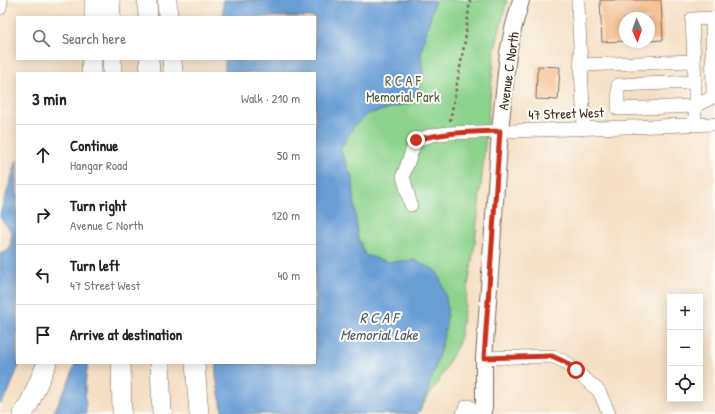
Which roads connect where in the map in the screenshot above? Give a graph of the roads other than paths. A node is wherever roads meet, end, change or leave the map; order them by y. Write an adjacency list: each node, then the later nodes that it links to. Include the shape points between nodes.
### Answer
1 (2, 0): 8 (street)
2 (94, 0): 9 (highway)
3 (110, 0): 10 (highway)
4 (147, 0): 11 (highway)
5 (167, 0): 12 (highway)
6 (521, 0): 30 (main road, Avenue C North, via 508,53)
7 (578, 0): 19 (street)
8 (0, 8)
9 (94, 16)
10 (111, 16)
11 (148, 16)
12 (168, 16)
13 (92, 60): 20 (highway)
14 (112, 60): 21 (highway)
15 (149, 60): 22 (highway)
16 (172, 60): 23 (highway)
17 (694, 61): 18 (street); 24 (street); 26 (street, via 692,19 712,18 713,97)
18 (616, 64): 19 (street); 25 (street)
19 (580, 65): 29 (street)
20 (91, 72)
21 (112, 72)
22 (150, 72)
23 (173, 72)
24 (695, 82): 25 (street); 26 (street)
25 (618, 85): 26 (street, via 618,109)
26 (695, 106): 28 (street)
27 (715, 124): 28 (street, 47 Street West)
28 (695, 125): 29 (street, 47 Street West)
29 (584, 128): 30 (street, 47 Street West)
30 (500, 131): 31 (street, 47 Street West, via 448,133 416,140 403,176); 32 (main road, Avenue C North)
31 (411, 205)
32 (484, 358): 37 (main road, Avenue C North); 42 (street, via 552,356 565,362 599,391)
33 (46, 364): 38 (highway)
34 (120, 364): 39 (highway)
35 (160, 364): 40 (highway)
36 (195, 364): 41 (highway)
37 (471, 413)
38 (23, 414)
39 (122, 414)
40 (162, 414)
41 (199, 414)
42 (609, 414)

